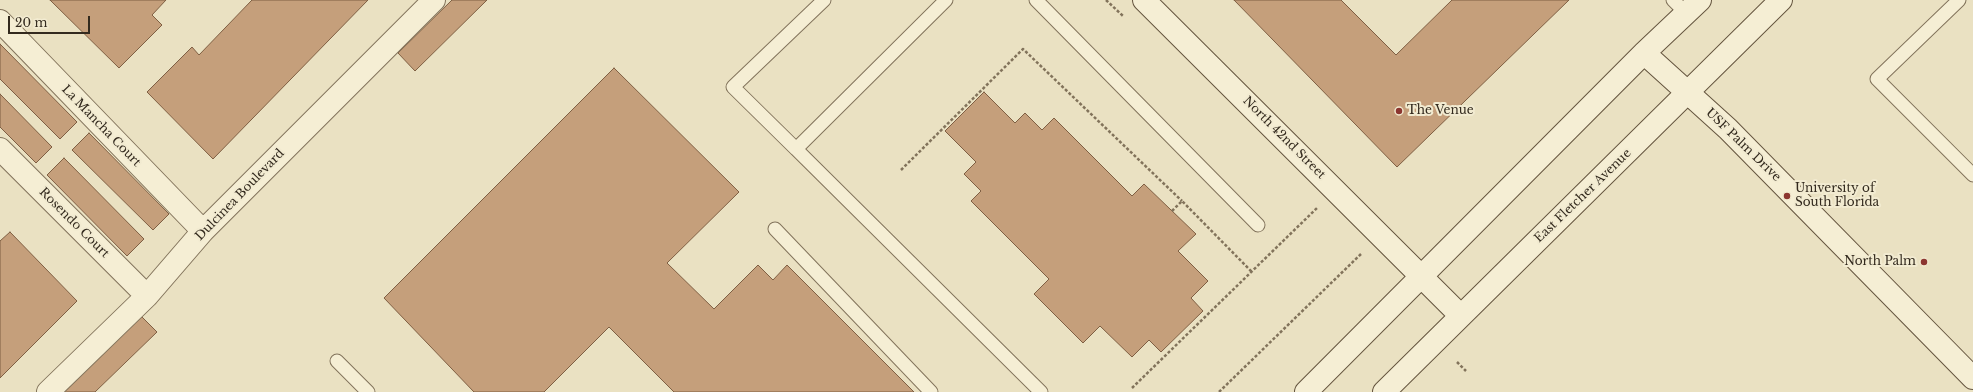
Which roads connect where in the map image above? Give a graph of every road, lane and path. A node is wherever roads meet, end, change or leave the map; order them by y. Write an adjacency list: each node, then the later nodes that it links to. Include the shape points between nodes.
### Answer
1 (434, 0): 21 (street, Dulcinea Boulevard)
2 (824, 0): 13 (lane, via 733,87)
3 (946, 0): 13 (lane)
4 (1036, 0): 19 (lane)
5 (1144, 0): 24 (street, North 42nd Street)
6 (1781, 0): 11 (street, East Fletcher Avenue)
7 (1958, 0): 15 (lane, via 1877,79)
8 (1686, 4): 10 (street)
9 (0, 21): 21 (street, La Mancha Court)
10 (1644, 53): 11 (street, USF Palm Drive); 24 (street)
11 (1688, 93): 26 (street, East Fletcher Avenue); 30 (street, USF Palm Drive, via 1734,134)
12 (0, 149): 25 (street, Rosendo Court)
13 (796, 149): 35 (lane)
14 (901, 170): 16 (path, via 1023,49)
15 (1973, 175)
16 (1182, 201): 18 (path); 23 (path)
17 (1317, 208): 23 (path)
18 (1172, 211)
19 (1258, 225)
20 (775, 229): 34 (lane)
21 (203, 231): 25 (street, Dulcinea Boulevard)
22 (1362, 253): 36 (path)
23 (1252, 272): 31 (path)
24 (1423, 277): 26 (street, North 42nd Street); 37 (street)
25 (147, 296): 32 (street, Dulcinea Boulevard)
26 (1461, 316): 38 (street, East Fletcher Avenue)
27 (337, 361): 33 (lane)
28 (1457, 362): 29 (path)
29 (1466, 370)
30 (1973, 378)
31 (1132, 388)
32 (48, 392)
33 (368, 392)
34 (931, 392)
35 (1040, 392)
36 (1219, 392)
37 (1306, 392)
38 (1384, 392)

